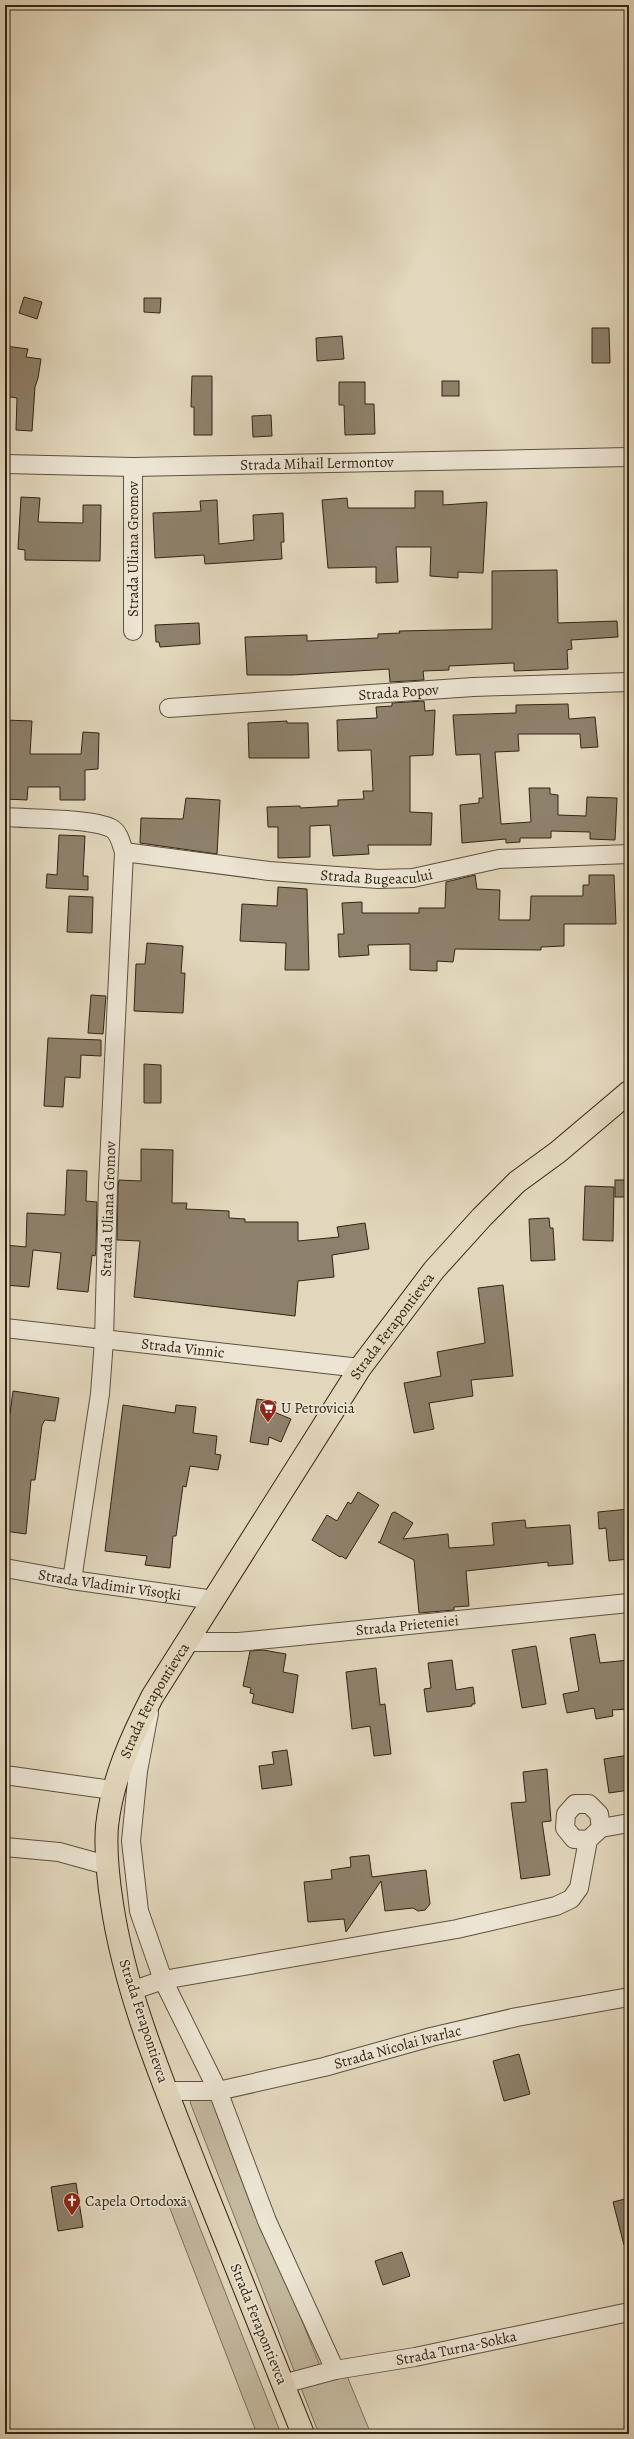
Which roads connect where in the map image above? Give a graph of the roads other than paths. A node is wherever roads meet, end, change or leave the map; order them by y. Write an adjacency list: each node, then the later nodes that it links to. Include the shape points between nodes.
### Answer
1 (629, 457): 3 (street, Strada Mihail Lermontov)
2 (5, 464): 3 (street, Strada Mihail Lermontov)
3 (133, 467): 4 (street, Strada Uliana Gromov)
4 (133, 631)
5 (629, 682): 6 (street, Strada Popov, via 473,687)
6 (169, 708)
7 (5, 817): 8 (street, Strada Bugeacului, via 94,823 112,828)
8 (122, 844): 9 (street, Strada Bugeacului, via 269,872 378,879 413,878 499,859); 12 (street, Strada Uliana Gromov)
9 (629, 854)
10 (629, 1092): 13 (main road, Strada Ferapontievca, via 558,1152 517,1182 482,1216 434,1270)
11 (5, 1328): 12 (street, Strada Vinnic)
12 (104, 1340): 13 (street, Strada Vinnic); 15 (street, Strada Uliana Gromov, via 100,1394)
13 (360, 1368): 16 (main road, Strada Ferapontievca)
14 (5, 1568): 15 (street, Strada Vladimir Vîsoțki)
15 (72, 1580): 16 (street, Strada Vladimir Vîsoțki)
16 (214, 1600): 18 (main road, Strada Ferapontievca)
17 (629, 1603): 18 (street, Strada Prieteniei, via 240,1642)
18 (186, 1642): 19 (main road, Strada Ferapontievca)
19 (152, 1697): 21 (main road, Strada Ferapontievca, via 134,1732); 27 (street, via 138,1771 131,1841 139,1912)
20 (5, 1775): 21 (street)
21 (112, 1790): 26 (main road, Strada Ferapontievca, via 107,1827)
22 (629, 1823): 23 (street)
23 (601, 1828): 24 (street); 24 (street, via 600,1814 589,1804 575,1804 566,1814 565,1828 574,1839)
24 (588, 1840): 27 (street, via 579,1888 571,1899 556,1906 457,1929)
25 (5, 1847): 26 (street, via 59,1852)
26 (106, 1865): 28 (main road, Strada Ferapontievca, via 117,1936)
27 (163, 1980): 28 (street); 31 (street)
28 (131, 1992): 30 (main road, Strada Ferapontievca)
29 (629, 1998): 31 (street, Strada Nicolai Ivarlac, via 517,2017 439,2035 324,2067)
30 (166, 2091): 31 (street, Strada Nicolai Ivarlac); 34 (main road, Strada Ferapontievca)
31 (218, 2091): 33 (street, via 267,2221)
32 (629, 2312): 33 (street, Strada Turna-Sokka, via 415,2357)
33 (335, 2370): 34 (street, Strada Turna-Sokka)
34 (283, 2384): 35 (main road, Strada Ferapontievca)
35 (303, 2434)

